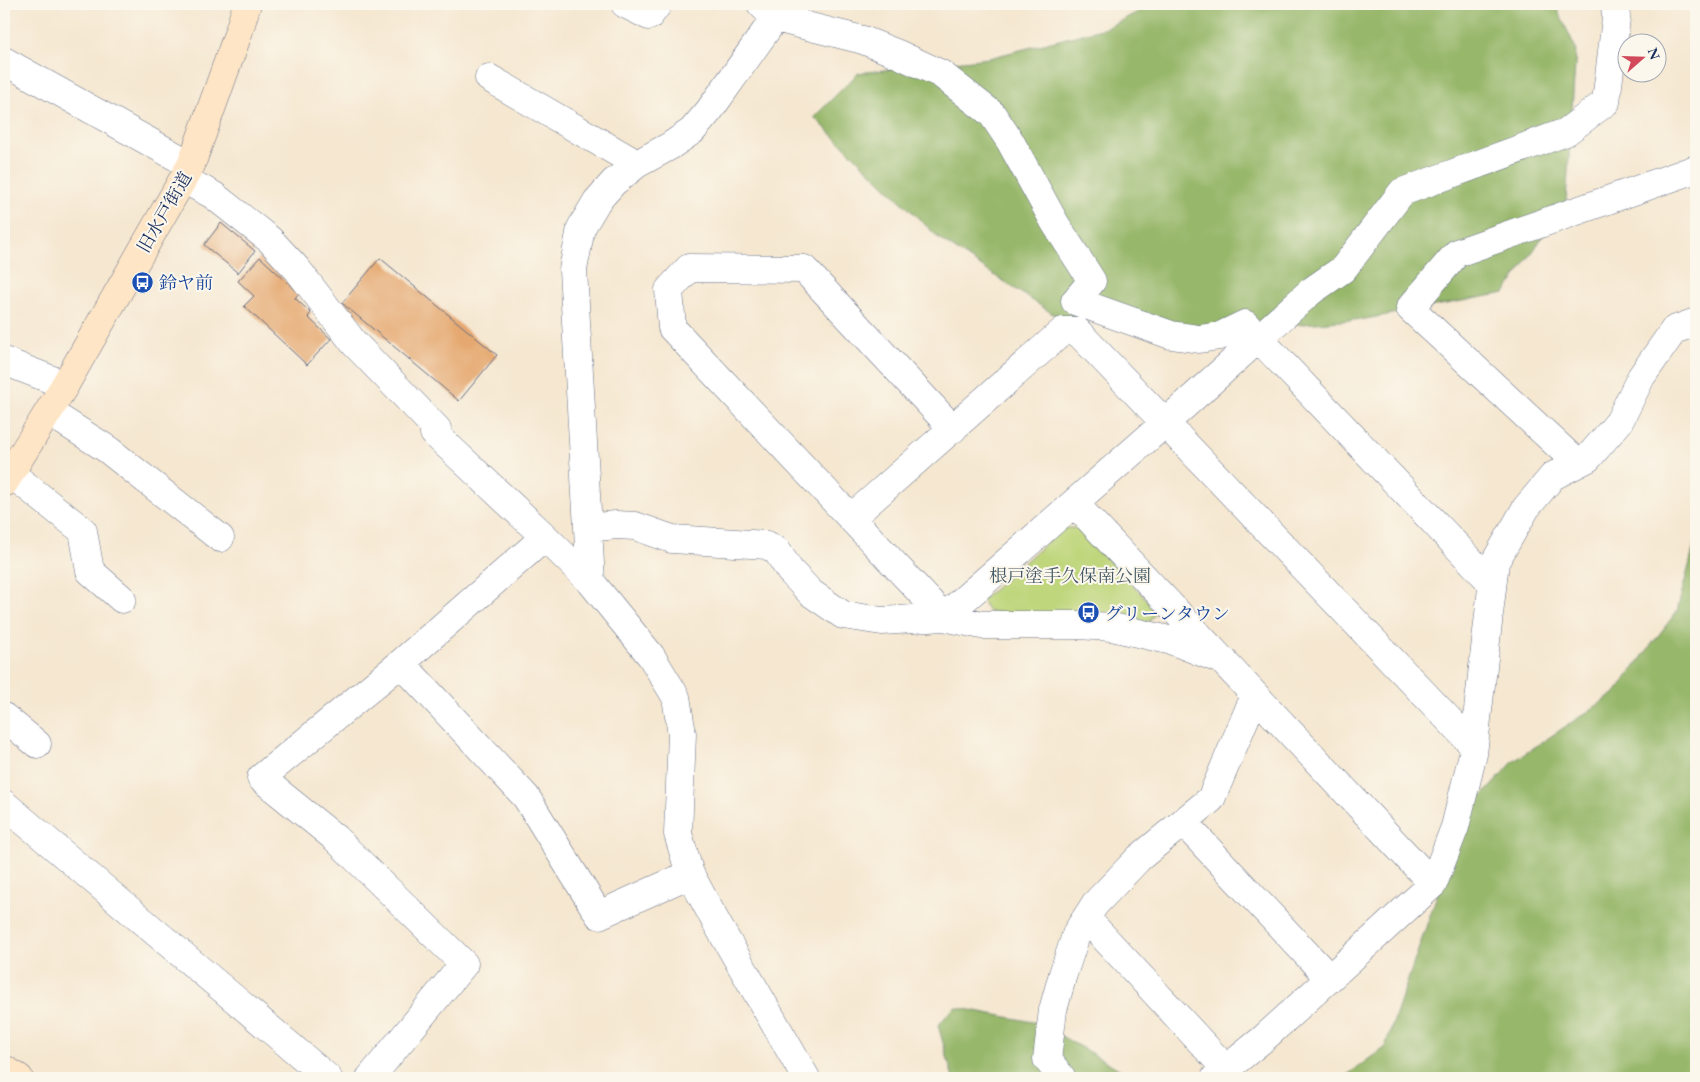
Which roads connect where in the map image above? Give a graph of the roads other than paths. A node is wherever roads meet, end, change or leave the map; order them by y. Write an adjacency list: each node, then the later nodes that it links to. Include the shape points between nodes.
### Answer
1 (247, 4): 10 (street, 旧水戸街道)
2 (625, 4): 3 (street, via 649,16)
3 (658, 4)
4 (1615, 4): 12 (street, via 1606,102 1566,132 1402,192 1343,269 1310,292)
5 (777, 8): 8 (street, via 692,131); 12 (street, via 898,54 940,74 992,114 1092,281 1075,301 1171,335 1198,339 1220,336 1245,324)
6 (4, 61): 10 (street)
7 (489, 78): 8 (street)
8 (637, 164): 22 (street, via 597,201 581,228 573,270)
9 (1696, 169): 18 (street, via 1457,253 1410,308)
10 (187, 172): 14 (street, 旧水戸街道); 23 (street, via 270,240 297,269 354,343 436,429 434,433)
11 (1696, 322): 18 (street, via 1674,330 1641,377 1620,422 1588,458)
12 (1258, 339): 16 (street); 26 (street)
13 (4, 361): 14 (street)
14 (65, 385): 15 (street, 旧水戸街道)
15 (48, 412): 19 (street, 旧水戸街道); 24 (street, via 107,449)
16 (1165, 423): 17 (street, via 1077,331 1063,331); 20 (street); 34 (street)
17 (953, 429): 21 (street); 21 (street, via 804,269 689,268 669,290 672,328)
18 (1578, 463): 26 (street, via 1553,476 1526,508 1494,562)
19 (7, 478): 27 (street, via 83,531 90,571)
20 (1074, 503): 28 (street); 29 (street)
21 (851, 518): 28 (street)
22 (588, 528): 25 (street); 28 (street, via 635,526 672,539 767,545 777,551 811,593 843,615 882,622)
23 (545, 537): 25 (street); 30 (street)
24 (220, 538)
25 (591, 582): 37 (street, via 651,656 676,697 682,734 678,834)
26 (1492, 583): 34 (street)
27 (122, 599)
28 (944, 617): 29 (street, via 982,624 1112,627 1173,641)
29 (1224, 661): 31 (street)
30 (401, 663): 37 (street, via 526,797 599,915); 45 (street, via 261,778 336,838 464,964)
31 (1255, 695): 36 (street, via 1211,799); 38 (street)
32 (4, 717): 33 (street)
33 (38, 744)
34 (1474, 746): 38 (street, via 1455,827)
35 (4, 804): 44 (street)
36 (1183, 822): 39 (street, via 1139,858 1095,904); 40 (street)
37 (690, 874): 46 (street)
38 (1433, 884): 40 (street)
39 (1086, 918): 42 (street); 47 (street, via 1077,932 1053,1010 1047,1059)
40 (1329, 978): 42 (street)
41 (4, 1069): 43 (street)
42 (1220, 1074)
43 (19, 1078)
44 (328, 1078)
45 (370, 1078)
46 (806, 1078)
47 (1062, 1078)

